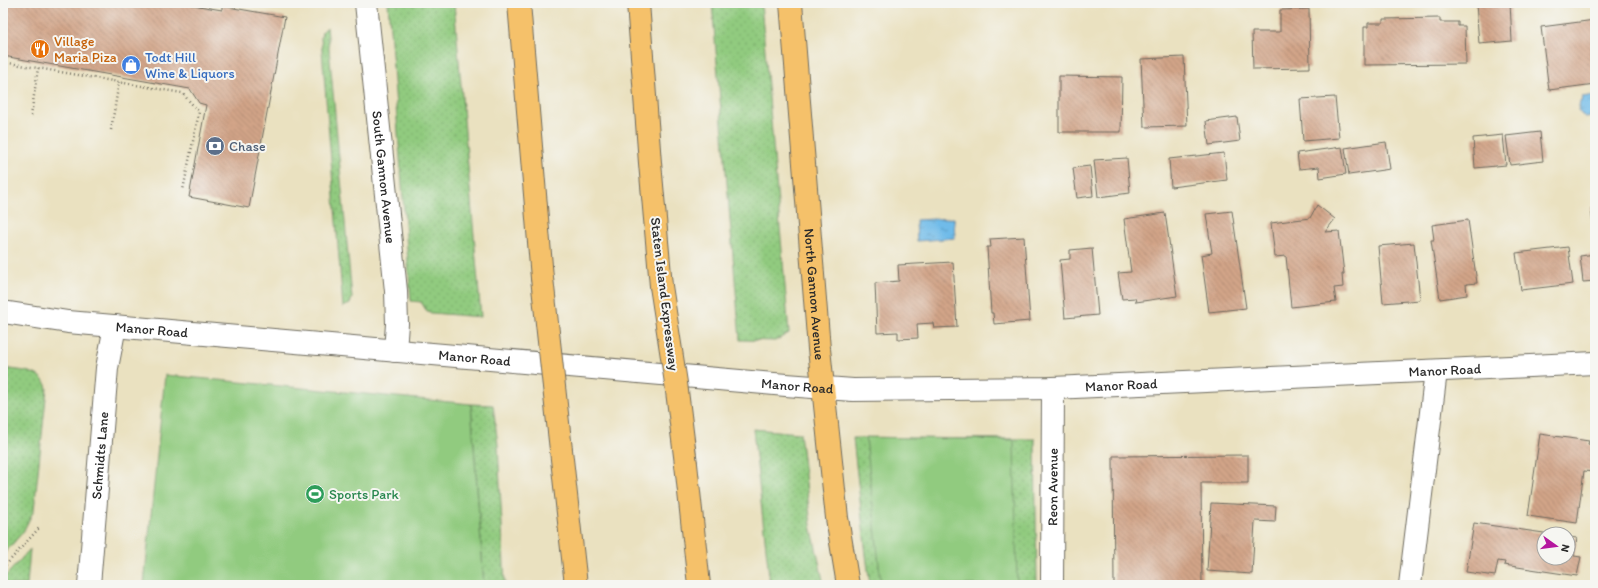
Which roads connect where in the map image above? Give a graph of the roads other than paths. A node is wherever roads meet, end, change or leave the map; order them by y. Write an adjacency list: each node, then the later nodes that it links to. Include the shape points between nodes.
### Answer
1 (366, 3): 7 (street, South Gannon Avenue, via 396,291)
2 (519, 3): 14 (main road, bridge, via 542,278)
3 (638, 3): 12 (main road, Staten Island Expressway, bridge, via 661,286 676,383)
4 (790, 3): 10 (main road, North Gannon Avenue)
5 (3, 312): 6 (street, Manor Road)
6 (115, 326): 7 (street, Manor Road); 13 (street, Schmidts Lane, via 107,368)
7 (395, 351): 10 (street, Manor Road)
8 (1595, 363): 9 (street, Manor Road)
9 (1436, 371): 11 (street, Manor Road); 19 (street)
10 (824, 388): 11 (street, Manor Road); 17 (main road, North Gannon Avenue, via 837,518)
11 (1052, 388): 18 (street, Reon Avenue)
12 (695, 551): 15 (main road, Staten Island Expressway); 16 (main road)
13 (89, 585)
14 (576, 585)
15 (699, 585)
16 (715, 585)
17 (848, 585)
18 (1052, 585)
19 (1410, 585)

